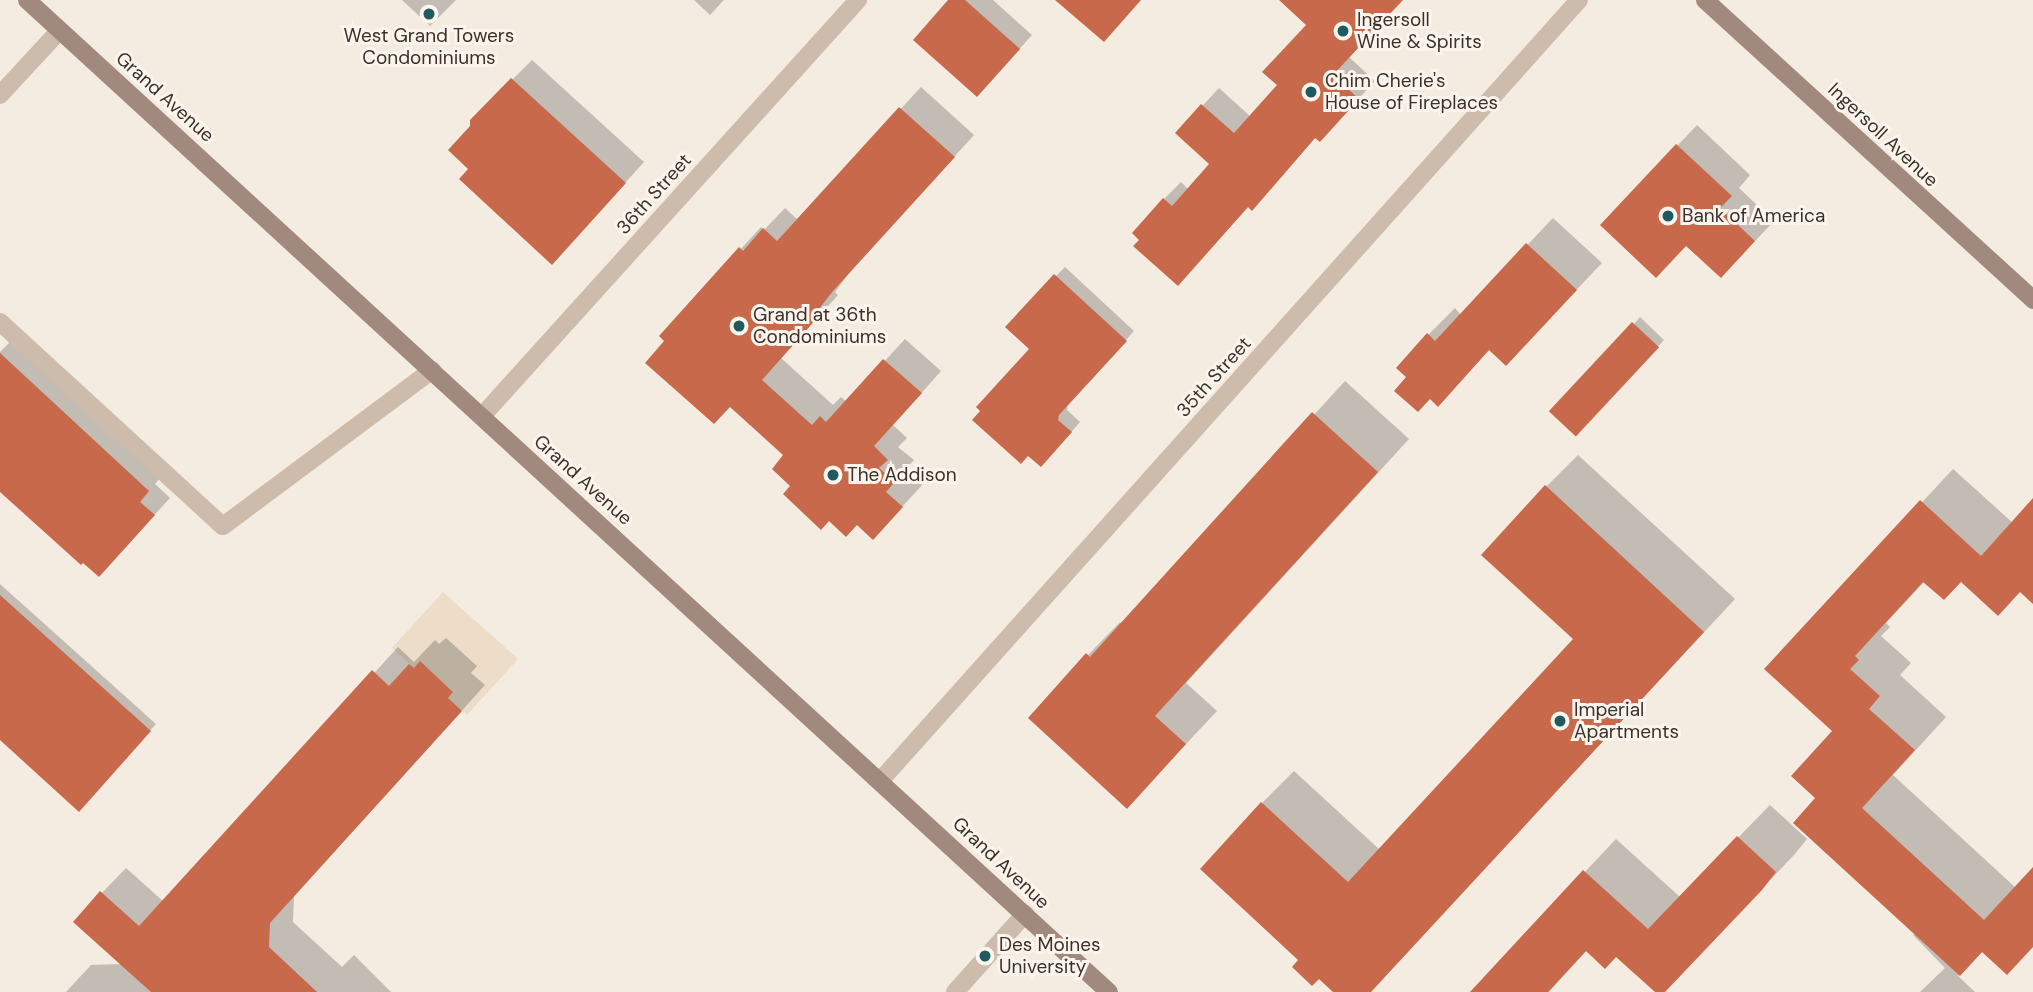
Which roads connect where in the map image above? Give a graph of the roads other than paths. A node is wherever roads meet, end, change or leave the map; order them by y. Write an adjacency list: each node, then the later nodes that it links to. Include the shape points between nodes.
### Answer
1 (27, 0): 5 (main road, Grand Avenue)
2 (858, 0): 10 (street, 36th Street)
3 (1579, 0): 11 (street, 35th Street)
4 (1705, 0): 7 (main road, Ingersoll Avenue)
5 (60, 30): 6 (street); 9 (main road, Grand Avenue)
6 (0, 95)
7 (2033, 300)
8 (0, 322): 9 (street, via 223,526)
9 (432, 370): 10 (main road, Grand Avenue)
10 (482, 416): 11 (main road, Grand Avenue)
11 (880, 781): 12 (main road, Grand Avenue)
12 (1025, 914): 13 (street); 14 (main road, Grand Avenue)
13 (954, 992)
14 (1109, 992)

